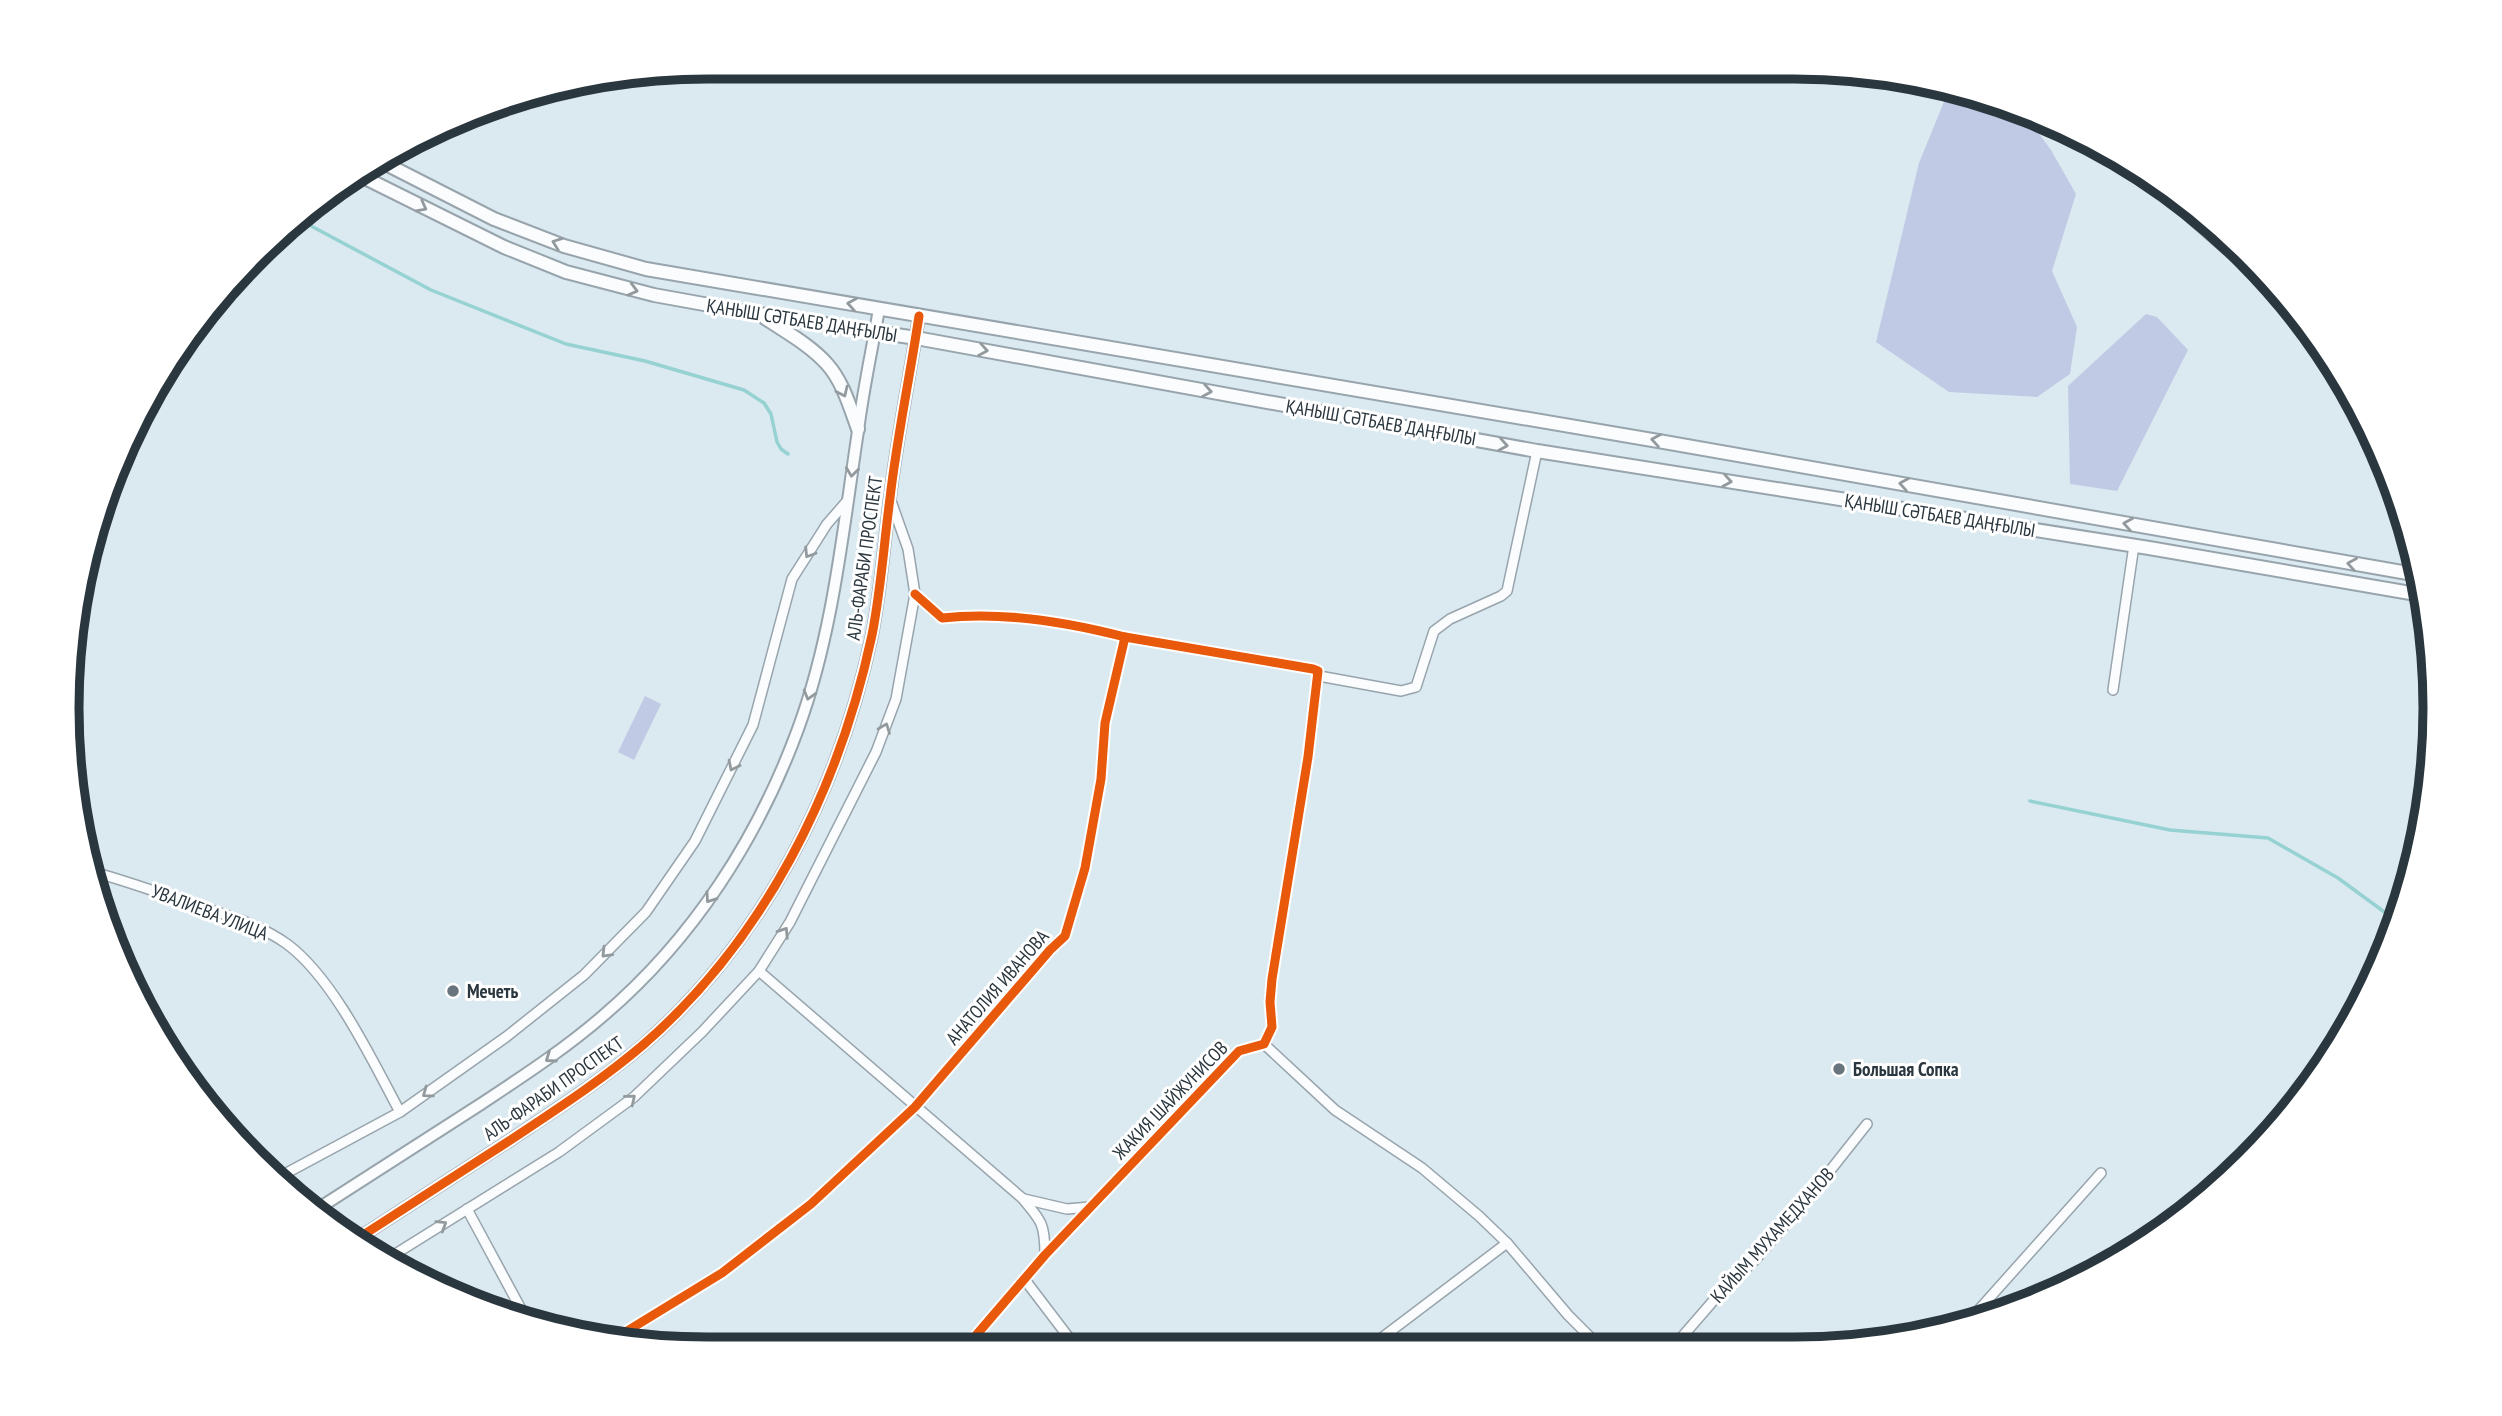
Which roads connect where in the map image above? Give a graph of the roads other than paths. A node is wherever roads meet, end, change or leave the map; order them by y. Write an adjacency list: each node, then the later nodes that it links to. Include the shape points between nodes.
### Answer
1 (389, 166): 3 (main road, ҚАНЫШ СӘТБАЕВ ДАҢҒЫЛЫ, one-way to 1, via 646,269 564,246 494,219)
2 (367, 179): 4 (main road, ҚАНЫШ СӘТБАЕВ ДАҢҒЫЛЫ, one-way to 4, via 493,242 566,272 654,295)
3 (879, 309): 5 (main road, ҚАНЫШ СӘТБАЕВ ДАҢҒЫЛЫ); 6 (street, АЛЬ-ФАРАБИ ПРОСПЕКТ)
4 (759, 314): 6 (main road, ҚАНЫШ СӘТБАЕВ ДАҢҒЫЛЫ); 8 (main road, one-way to 8, via 828,365 844,389)
5 (919, 316): 7 (street, АЛЬ-ФАРАБИ ПРОСПЕКТ); 13 (main road, ҚАНЫШ СӘТБАЕВ ДАҢҒЫЛЫ, one-way to 5)
6 (875, 332): 7 (main road, ҚАНЫШ СӘТБАЕВ ДАҢҒЫЛЫ); 8 (street, АЛЬ-ФАРАБИ ПРОСПЕКТ)
7 (916, 338): 9 (main road, ҚАНЫШ СӘТБАЕВ ДАҢҒЫЛЫ, one-way to 9); 11 (street, АЛЬ-ФАРАБИ ПРОСПЕКТ)
8 (858, 429): 10 (street, АЛЬ-ФАРАБИ ПРОСПЕКТ, one-way to 10)
9 (1537, 451): 12 (main road, ҚАНЫШ СӘТБАЕВ ДАҢҒЫЛЫ, one-way to 12); 17 (street, via 1507,591 1434,631 1416,687 1401,691)
10 (849, 498): 23 (street, one-way to 23, via 792,579 753,726 695,841 669,881 646,912 584,975); 28 (street, АЛЬ-ФАРАБИ ПРОСПЕКТ, one-way to 28, via 818,664 799,727 736,861 698,915 606,1014 552,1058)
11 (890, 498): 15 (street, via 908,549); 31 (street, АЛЬ-ФАРАБИ ПРОСПЕКТ, via 872,634 841,748 817,809 755,918 685,1004 635,1052 588,1089)
12 (2134, 545): 14 (main road, ҚАНЫШ СӘТБАЕВ ДАҢҒЫЛЫ); 18 (street)
13 (2408, 573)
14 (2412, 593)
15 (915, 594): 16 (street, via 942,618 966,615 1055,622); 20 (street, one-way to 15, via 790,922 876,752 896,699)
16 (1125, 637): 17 (street, via 1313,668); 22 (street, АНАТОЛИЯ ИВАНОВА, via 1105,723 1101,779 1085,868 1065,936)
17 (1318, 674): 21 (street, via 1272,979 1272,1027)
18 (2113, 690)
19 (101, 874): 23 (street, УВАЛИЕВА УЛИЦА, via 257,926 287,944 311,965 330,991)
20 (759, 971): 22 (street); 30 (street, one-way to 20, via 559,1152 634,1097)
21 (1264, 1044): 29 (street, ЖАКИЯ ШАЙЖУНИСОВ, via 1239,1051); 32 (street, via 1335,1110 1422,1168)
22 (915, 1107): 27 (street); 38 (street, АНАТОЛИЯ ИВАНОВА, via 811,1204 722,1273)
23 (400, 1112): 26 (street)
24 (1867, 1124): 43 (street, КАЙЫМ МУХАМЕДХАНОВ, via 1765,1249)
25 (2101, 1173): 37 (street)
26 (285, 1174)
27 (1022, 1198): 29 (street, via 1067,1209); 34 (street, via 1045,1231)
28 (323, 1205)
29 (1090, 1207): 34 (street, ЖАКИЯ ШАЙЖУНИСОВ)
30 (467, 1209): 33 (street, one-way to 30); 36 (street)
31 (364, 1235)
32 (1507, 1243): 41 (street); 42 (street)
33 (395, 1254)
34 (1045, 1255): 35 (street, ЖАКИЯ ШАЙЖУНИСОВ)
35 (1025, 1280): 39 (street, ЖАКИЯ ШАЙЖУНИСОВ); 40 (street)
36 (521, 1309)
37 (1979, 1309)
38 (626, 1332)
39 (975, 1337)
40 (1068, 1337)
41 (1383, 1337)
42 (1590, 1337)
43 (1682, 1337)

